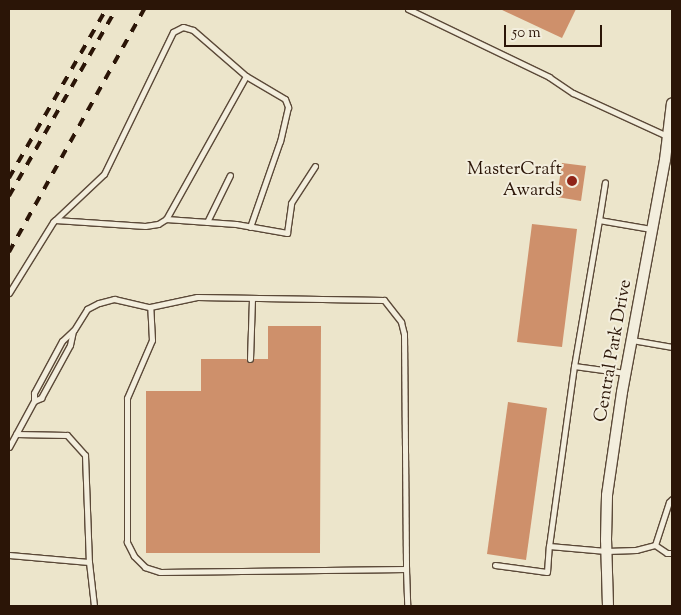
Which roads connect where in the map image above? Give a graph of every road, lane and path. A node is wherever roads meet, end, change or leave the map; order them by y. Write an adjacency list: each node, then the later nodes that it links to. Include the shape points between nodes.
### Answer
1 (408, 9): 4 (lane, via 549,77 572,93)
2 (246, 76): 8 (lane, via 193,30 183,27 173,32 104,174); 9 (lane); 12 (lane, via 285,98 288,107 280,141)
3 (672, 103): 4 (street, Central Park Drive)
4 (667, 136): 13 (street, Central Park Drive)
5 (315, 166): 12 (lane, via 291,203 287,233)
6 (230, 176): 11 (lane)
7 (605, 182): 10 (lane)
8 (55, 220): 9 (lane, via 145,226); 14 (lane)
9 (166, 220): 11 (lane)
10 (599, 220): 13 (lane); 21 (lane)
11 (207, 222): 12 (lane)
12 (250, 226)
13 (651, 228): 18 (street, Central Park Drive)
14 (9, 293)
15 (252, 298): 16 (lane, via 197,297); 20 (lane); 34 (lane, via 384,300 401,322 404,334)
16 (150, 307): 17 (lane, via 114,299 99,303 87,309); 34 (lane, via 152,340 127,398 127,542 144,567 160,572)
17 (74, 330): 23 (lane, via 62,341 38,384); 23 (lane, via 70,345 41,398)
18 (632, 340): 19 (lane); 22 (street, Central Park Drive)
19 (672, 347)
20 (250, 359)
21 (574, 366): 22 (lane); 28 (lane)
22 (626, 373): 29 (street, Central Park Drive, via 607,495)
23 (34, 401): 24 (lane)
24 (16, 434): 25 (lane); 32 (lane, via 67,435 85,455)
25 (9, 447)
26 (672, 499): 27 (lane)
27 (655, 545): 29 (lane, via 636,550); 30 (lane)
28 (549, 546): 29 (lane); 33 (lane, via 547,572)
29 (606, 551): 37 (street, Central Park Drive)
30 (672, 554)
31 (9, 555): 32 (lane)
32 (89, 562): 35 (lane)
33 (495, 565)
34 (406, 569): 36 (lane)
35 (94, 606)
36 (407, 606)
37 (608, 606)

